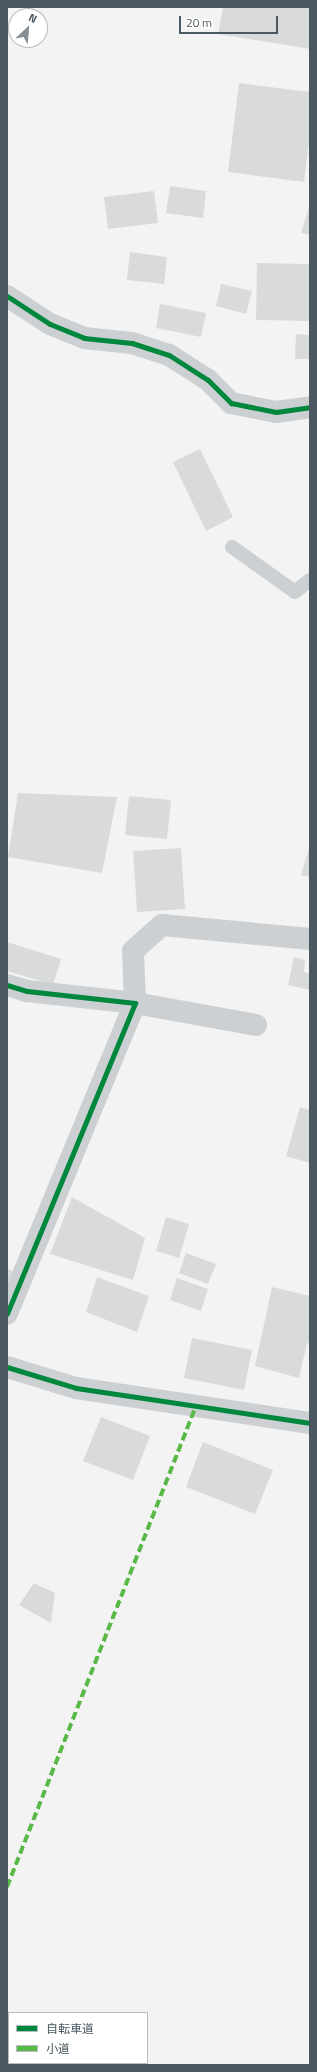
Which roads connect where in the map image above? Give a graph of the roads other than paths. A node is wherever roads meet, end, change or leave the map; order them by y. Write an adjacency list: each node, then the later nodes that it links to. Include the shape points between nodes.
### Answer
1 (7, 296): 2 (street, via 50,324 84,338 132,343 169,355 208,380 231,403 276,412)
2 (310, 407)
3 (232, 547): 4 (lane, via 295,592)
4 (310, 580)
5 (310, 939): 7 (street, via 162,925 133,951)
6 (7, 985): 7 (street, via 27,992)
7 (136, 1003): 8 (street); 9 (street)
8 (256, 1026)
9 (7, 1314)
10 (7, 1367): 11 (street, via 76,1388)
11 (310, 1423)

